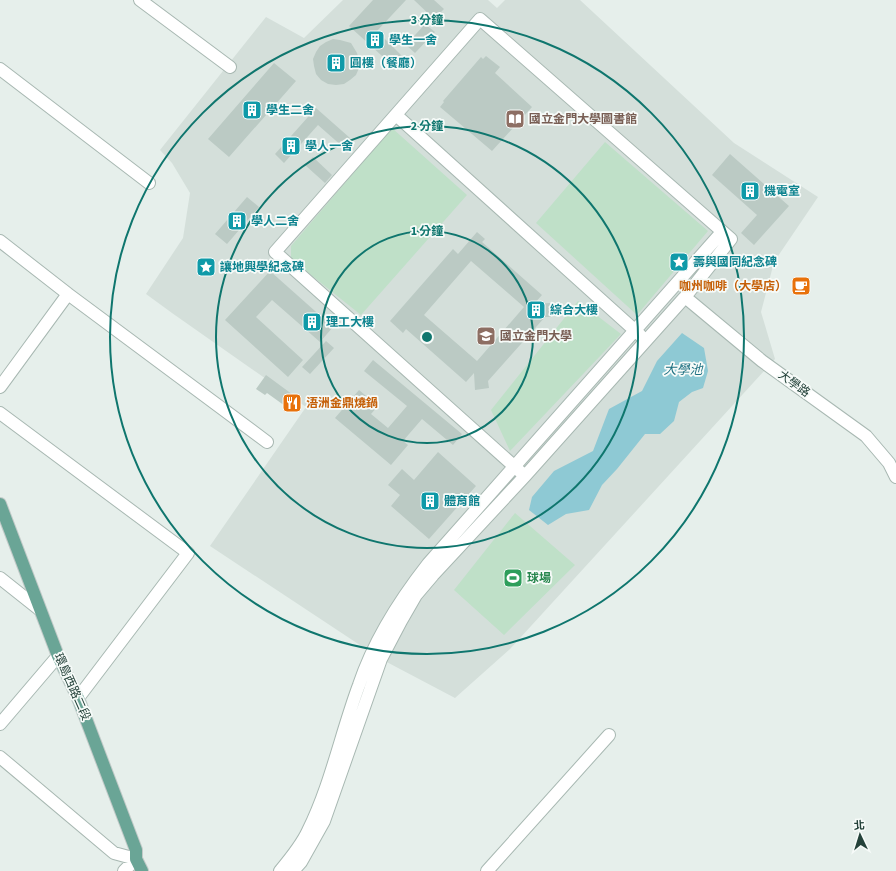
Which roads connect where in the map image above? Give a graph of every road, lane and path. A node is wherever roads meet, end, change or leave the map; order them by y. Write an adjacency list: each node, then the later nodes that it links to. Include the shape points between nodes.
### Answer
1 (140, 0): 2 (street)
2 (230, 67)
3 (0, 69): 5 (street)
4 (396, 115): 6 (street, via 480,20); 10 (street); 15 (street, via 275,252)
5 (149, 183)
6 (726, 236): 9 (street); 10 (street)
7 (0, 241): 8 (street)
8 (68, 294): 12 (street); 14 (street)
9 (685, 297): 11 (street); 17 (street, 大學路, via 762,362 866,436 889,463)
10 (635, 330): 11 (street); 15 (street)
11 (645, 340): 16 (street)
12 (0, 386)
13 (0, 413): 22 (street, via 188,553)
14 (267, 442)
15 (515, 466): 16 (street); 29 (street, via 428,564 380,634 359,684 318,809 293,855)
16 (525, 476): 30 (street, via 416,595 381,659 324,821 301,862)
17 (896, 477)
18 (0, 504): 20 (main road, 環島西路二段)
19 (0, 578): 20 (street)
20 (40, 609): 21 (main road, 環島西路二段)
21 (58, 656): 22 (main road, 環島西路二段); 23 (street)
22 (78, 698): 26 (main road, 環島西路二段, via 136,850)
23 (0, 724)
24 (609, 735): 31 (street)
25 (0, 758): 26 (street, via 114,853)
26 (136, 859): 27 (street); 28 (main road, 環島西路二段)
27 (124, 871)
28 (142, 871)
29 (280, 871)
30 (293, 871)
31 (487, 871)

